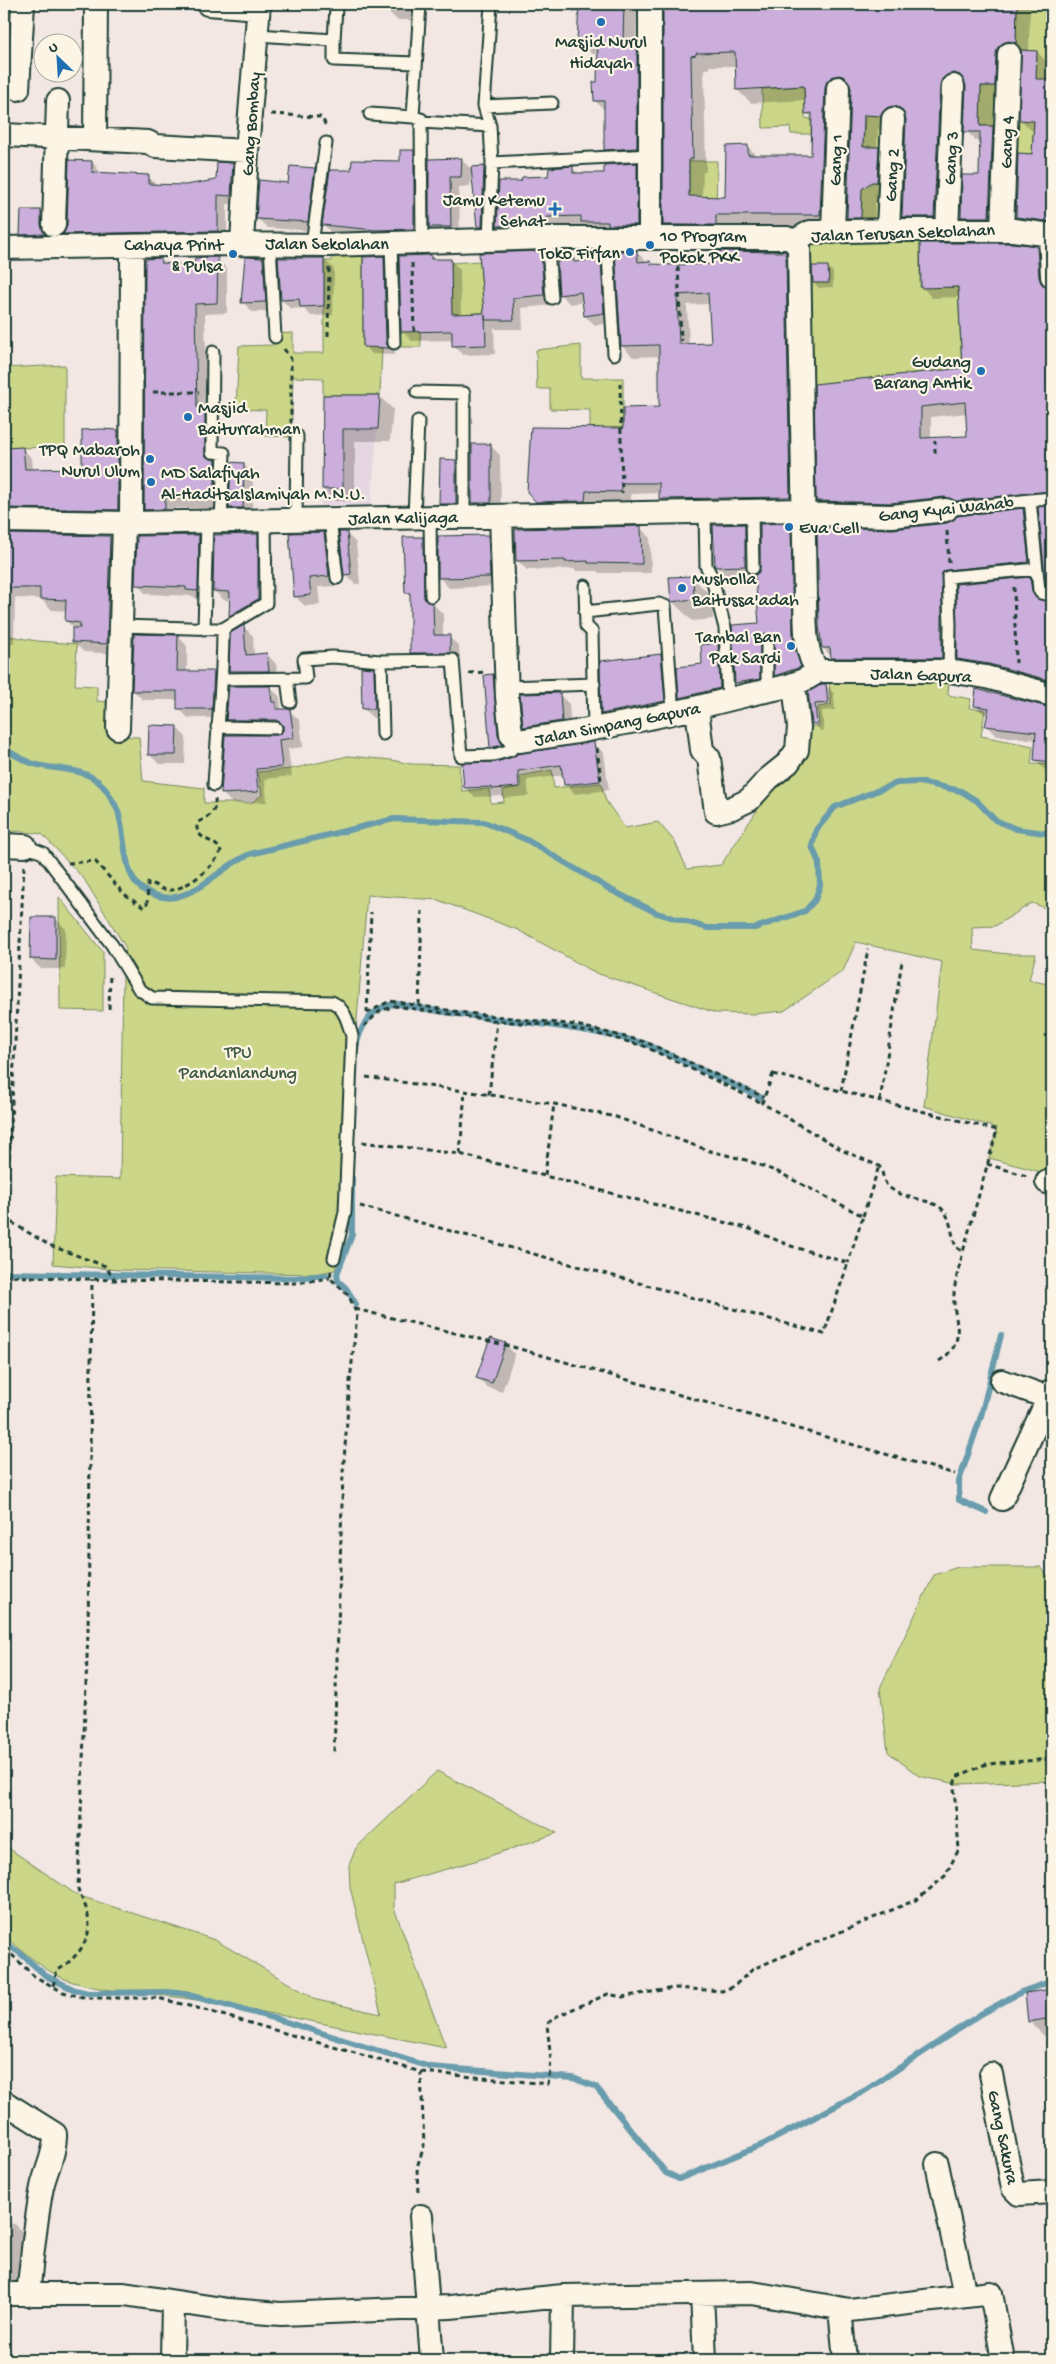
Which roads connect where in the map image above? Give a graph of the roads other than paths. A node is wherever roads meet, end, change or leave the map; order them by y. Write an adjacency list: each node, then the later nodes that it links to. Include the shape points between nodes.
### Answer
1 (23, 4): 15 (street)
2 (96, 4): 25 (street)
3 (208, 4): 7 (street)
4 (420, 4): 12 (lane)
5 (491, 4): 18 (lane)
6 (650, 4): 28 (street)
7 (259, 6): 9 (street, Gang Bombay)
8 (336, 7): 10 (lane)
9 (257, 35): 10 (lane); 27 (street, Gang Bombay)
10 (334, 40): 12 (lane, via 334,60)
11 (1009, 54): 32 (street, Gang 4)
12 (416, 63): 21 (lane)
13 (953, 86): 31 (street, Gang 3)
14 (838, 88): 33 (street, Gang 1)
15 (18, 89)
16 (58, 101): 24 (street)
17 (552, 103): 18 (lane)
18 (484, 106): 22 (lane)
19 (370, 114): 21 (lane)
20 (893, 119): 30 (street, Gang 2)
21 (417, 120): 22 (lane); 41 (lane)
22 (490, 126): 29 (lane)
23 (4, 135): 24 (street)
24 (57, 136): 25 (street); 35 (street)
25 (94, 138): 27 (street, via 148,142 155,146)
26 (326, 143): 43 (lane)
27 (247, 151): 45 (street, Gang Bombay)
28 (651, 155): 29 (lane); 36 (street)
29 (492, 163): 39 (lane)
30 (888, 230): 31 (street, Jalan Terusan Sekolahan); 33 (street, Jalan Terusan Sekolahan)
31 (947, 230): 32 (street, Jalan Terusan Sekolahan)
32 (1008, 230): 34 (street, Jalan Terusan Sekolahan)
33 (833, 232): 40 (street, Jalan Terusan Sekolahan, via 810,232)
34 (1051, 235): 47 (street)
35 (54, 236): 44 (street, Jalan Sekolahan); 46 (street, Jalan Sekolahan)
36 (661, 237): 38 (street, Jalan Sekolahan); 40 (street, Jalan Sekolahan, via 787,238)
37 (547, 238): 38 (street, Jalan Sekolahan); 39 (street, Jalan Sekolahan); 48 (lane)
38 (608, 238): 52 (lane)
39 (489, 240): 41 (street, Jalan Sekolahan)
40 (794, 241): 61 (street, via 798,248)
41 (408, 243): 43 (street, Jalan Sekolahan); 50 (lane)
42 (270, 244): 43 (street, Jalan Sekolahan); 45 (street, Jalan Sekolahan); 49 (lane)
43 (321, 244)
44 (132, 246): 45 (street, Jalan Sekolahan); 70 (street)
45 (229, 247)
46 (4, 248)
47 (1052, 276)
48 (552, 298)
49 (275, 337)
50 (394, 343)
51 (213, 352): 69 (lane, via 212,452 224,453)
52 (614, 354)
53 (417, 392): 62 (lane, via 464,393)
54 (418, 421): 64 (lane)
55 (297, 436): 65 (lane)
56 (1052, 498): 57 (lane, Gang Kyai Wahab)
57 (1030, 500): 58 (lane, Gang Kyai Wahab); 72 (lane)
58 (946, 510): 61 (street, Gang Kyai Wahab, via 892,516)
59 (752, 511): 60 (street, Jalan Kalijaga); 61 (street, Jalan Kalijaga); 71 (lane)
60 (705, 512): 63 (street, Jalan Kalijaga); 92 (lane, via 706,566 725,628)
61 (802, 512): 83 (street, via 807,644)
62 (464, 516): 63 (street, Jalan Kalijaga); 64 (street, Jalan Kalijaga)
63 (501, 516): 87 (street, Jalan Simpang Gapura)
64 (422, 517): 66 (street, Jalan Kalijaga); 76 (lane)
65 (296, 519): 66 (street, Jalan Kalijaga); 67 (street, Jalan Kalijaga)
66 (330, 519): 73 (lane)
67 (265, 520): 69 (street, Jalan Kalijaga); 80 (lane, via 266,603)
68 (4, 521): 70 (street, Jalan Kalijaga)
69 (214, 521): 70 (street, Jalan Kalijaga); 79 (lane)
70 (128, 523): 78 (street)
71 (753, 568)
72 (1037, 569): 75 (lane, via 1040,593); 84 (lane, via 950,576)
73 (337, 578)
74 (585, 586): 77 (lane)
75 (1052, 595)
76 (431, 596)
77 (585, 612): 88 (lane, via 586,626 592,632); 95 (lane, via 665,606)
78 (121, 626): 79 (lane); 97 (street)
79 (204, 629): 80 (lane)
80 (223, 629): 85 (lane)
81 (767, 641): 90 (lane)
82 (381, 661): 86 (lane, via 333,657 304,659 306,678); 100 (lane); 101 (lane, via 452,660 461,756 494,755 511,750)
83 (818, 671): 84 (street, Jalan Gapura); 89 (street, Jalan Simpang Gapura)
84 (948, 671): 91 (street, Jalan Gapura, via 986,677)
85 (223, 679): 86 (lane); 96 (lane)
86 (287, 679): 93 (lane)
87 (506, 679): 88 (lane); 101 (street, Jalan Simpang Gapura)
88 (594, 684): 99 (lane)
89 (794, 684): 90 (street, Jalan Simpang Gapura); 94 (street, via 799,728 797,750 754,796 732,808 716,812 709,758 702,750)
90 (768, 690): 92 (street, Jalan Simpang Gapura)
91 (1052, 695)
92 (728, 700): 94 (street, Jalan Simpang Gapura)
93 (290, 702)
94 (697, 709): 95 (street, Jalan Simpang Gapura)
95 (673, 714): 99 (street, Jalan Simpang Gapura)
96 (217, 727): 98 (lane); 102 (lane)
97 (118, 728)
98 (276, 728)
99 (594, 730): 101 (street, Jalan Simpang Gapura, via 519,741)
100 (383, 734)
101 (514, 739)
102 (214, 785)
103 (14, 845): 104 (lane, via 43,854 112,945 139,989 152,998 338,1004 352,1036 345,1212)
104 (334, 1258)
105 (1002, 1380): 106 (street)
106 (1051, 1396): 107 (street)
107 (1002, 1499)
108 (991, 2074): 111 (street, Gang Sakura, via 1013,2188 1019,2194)
109 (4, 2102): 115 (street, via 55,2134 56,2142 46,2168)
110 (937, 2164): 116 (street)
111 (1052, 2192)
112 (421, 2216): 119 (street)
113 (4, 2294): 115 (street)
114 (702, 2294): 117 (street); 120 (street, via 752,2293); 124 (street)
115 (28, 2295): 118 (street, via 124,2294)
116 (965, 2295): 120 (street); 126 (street, via 991,2293)
117 (563, 2296): 119 (street); 123 (street)
118 (173, 2302): 119 (street, via 281,2314); 121 (street)
119 (429, 2308): 122 (street)
120 (840, 2309): 125 (street)
121 (172, 2360)
122 (432, 2360)
123 (562, 2360)
124 (705, 2360)
125 (845, 2360)
126 (1002, 2360)

